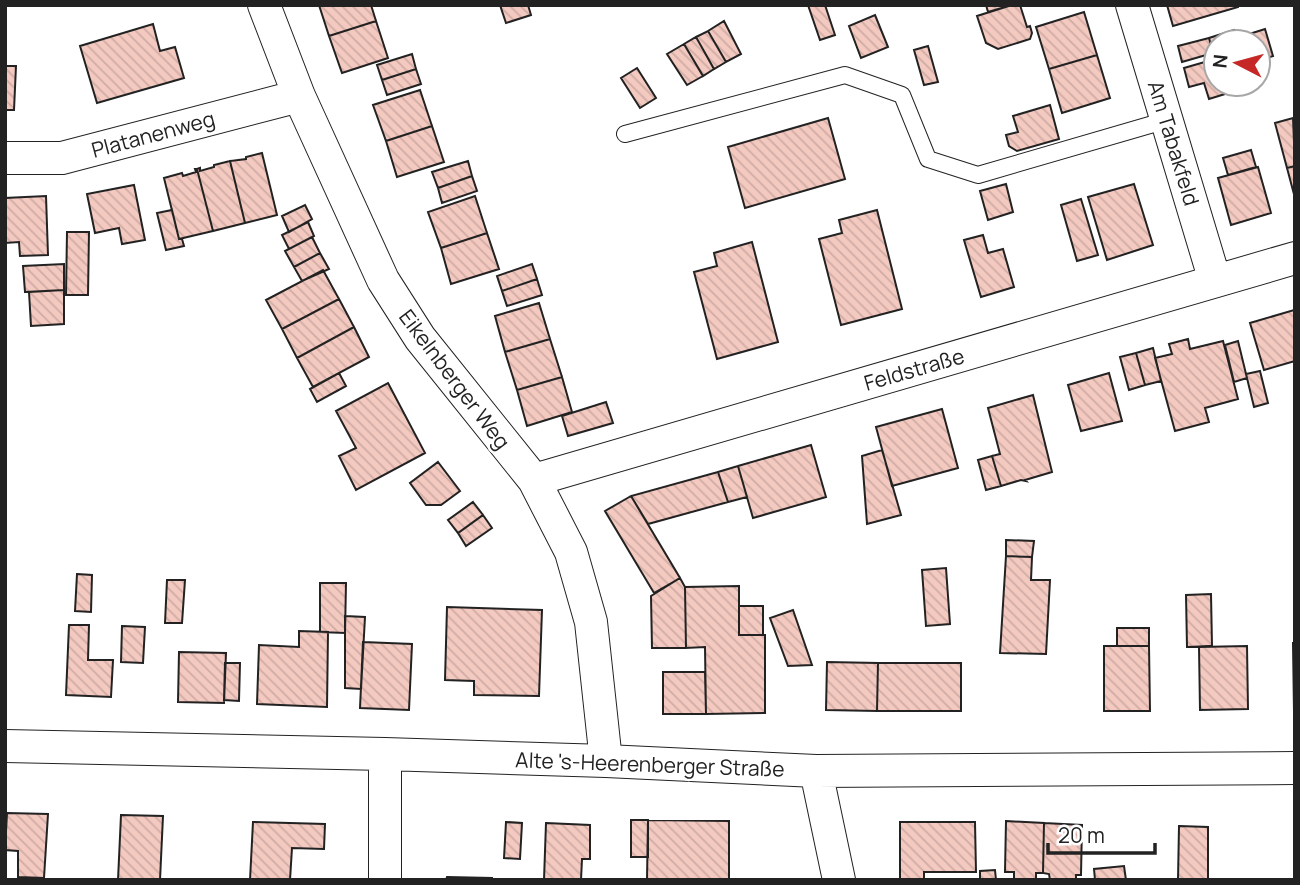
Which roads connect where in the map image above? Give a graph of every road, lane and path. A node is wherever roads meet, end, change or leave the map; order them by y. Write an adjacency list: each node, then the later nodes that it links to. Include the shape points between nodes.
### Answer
1 (264, 5): 3 (street, Eikelnberger Weg)
2 (1132, 5): 4 (street, Am Tabakfeld)
3 (299, 96): 6 (street, Platanenweg, via 62,158); 9 (street, Eikelnberger Weg, via 383,279 420,338)
4 (1167, 120): 5 (lane, via 978,175 928,159 902,95 845,75); 8 (street, Am Tabakfeld)
5 (625, 134)
6 (5, 158)
7 (1295, 258): 8 (street, Feldstraße)
8 (1215, 281): 9 (street, Feldstraße)
9 (534, 480): 12 (street, Eikelnberger Weg, via 571,552 591,622)
10 (5, 746): 11 (street, Alte 's-Heerenberger Straße)
11 (385, 754): 12 (street, Alte 's-Heerenberger Straße); 15 (street)
12 (606, 761): 14 (street, Alte 's-Heerenberger Straße)
13 (1295, 768): 14 (street, Alte 's-Heerenberger Straße)
14 (816, 771): 16 (street)
15 (385, 880)
16 (839, 880)

